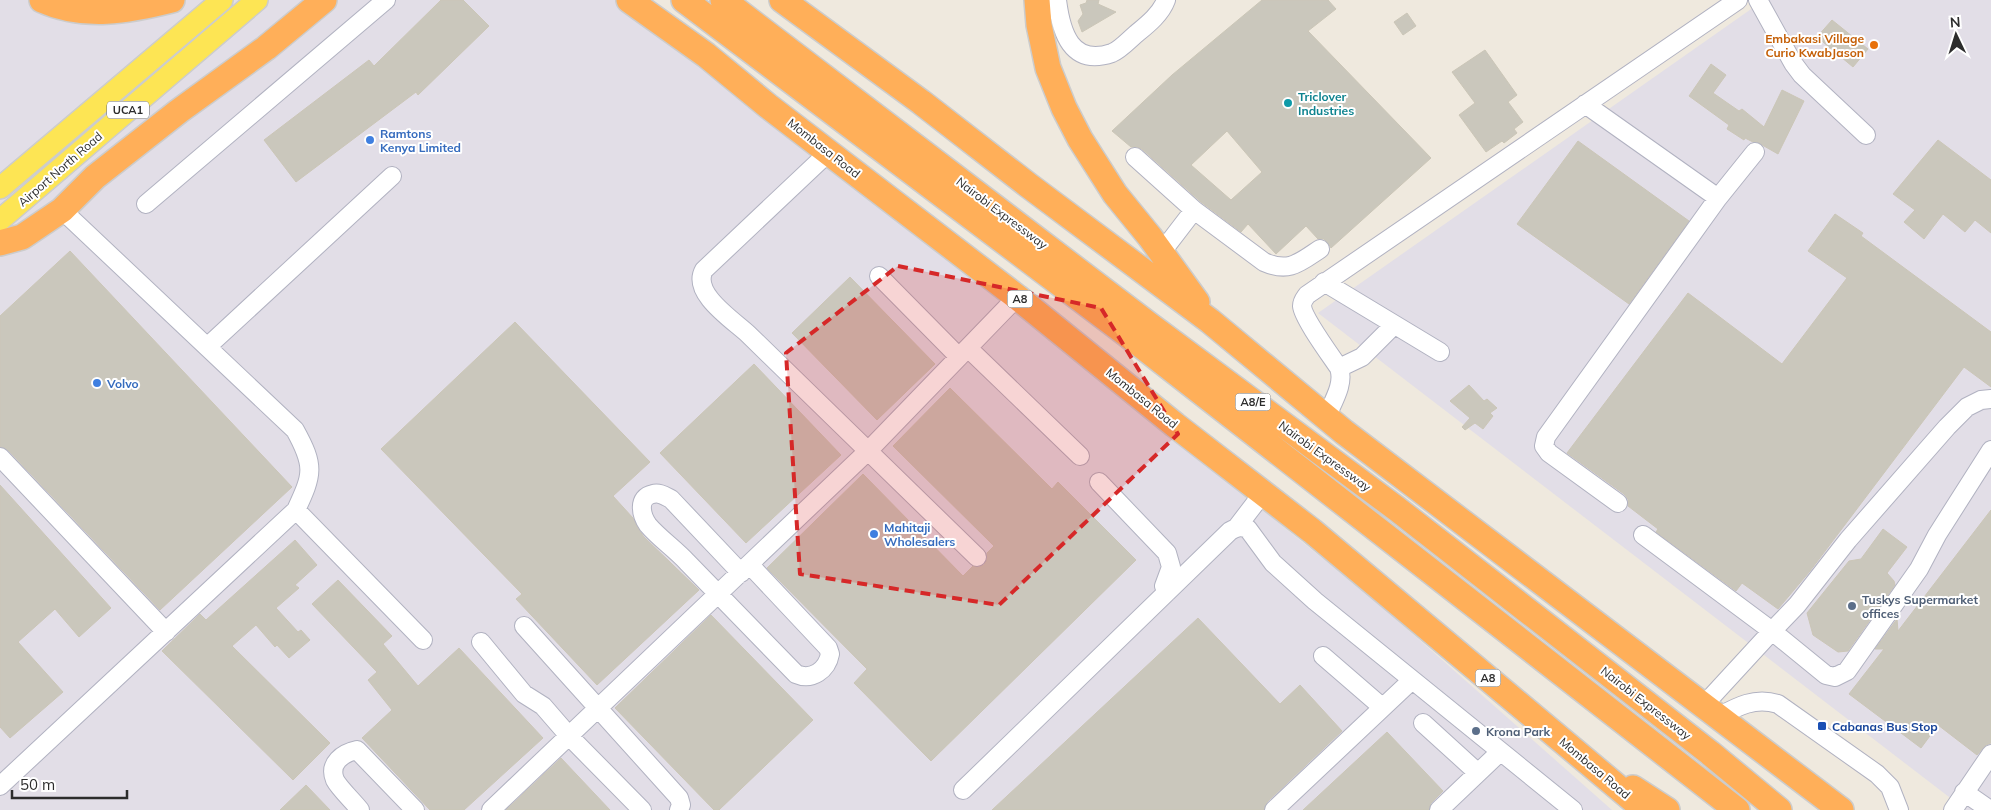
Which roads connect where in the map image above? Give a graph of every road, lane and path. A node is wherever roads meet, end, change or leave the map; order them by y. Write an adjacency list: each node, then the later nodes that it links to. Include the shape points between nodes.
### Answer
1 (42, 0): 2 (highway, via 94,13)
2 (172, 0)
3 (222, 0): 22 (main road, Airport North Road / UCA1)
4 (257, 0): 27 (main road, Airport North Road / UCA1)
5 (324, 0): 25 (highway, via 96,177)
6 (386, 0): 24 (lane)
7 (629, 0): 18 (highway, Mombasa Road / A8, via 706,55)
8 (684, 0): 85 (highway, Nairobi Expressway / A8/E, via 1124,332)
9 (723, 0): 86 (highway, Nairobi Expressway / A8/E, via 1397,509)
10 (782, 0): 34 (highway)
11 (1036, 0): 30 (highway, via 1048,68 1064,108 1114,194)
12 (1058, 0): 13 (lane, via 1066,40 1087,56 1113,53 1149,24)
13 (1166, 0)
14 (1738, 0): 16 (lane)
15 (1758, 0): 17 (lane, via 1784,50 1802,75)
16 (1586, 104): 23 (lane); 32 (lane)
17 (1866, 135)
18 (828, 152): 33 (highway, Mombasa Road / A8); 42 (lane, via 704,270 701,286 712,302)
19 (1755, 152): 23 (lane)
20 (1135, 157): 26 (lane)
21 (392, 176): 36 (lane)
22 (0, 188)
23 (1718, 198): 48 (lane, via 1546,437 1544,446 1549,453)
24 (146, 204)
25 (62, 210): 28 (highway, via 22,237); 36 (lane)
26 (1194, 210): 29 (lane, via 1272,266 1298,264); 30 (lane)
27 (0, 220)
28 (0, 244)
29 (1320, 249)
30 (1161, 253): 34 (highway)
31 (879, 276): 37 (lane)
32 (1324, 282): 35 (lane); 39 (lane, via 1307,295 1302,308)
33 (1017, 297): 37 (lane); 47 (highway, Mombasa Road / A8)
34 (1210, 321): 41 (highway)
35 (1394, 325): 38 (lane); 39 (lane, via 1362,356)
36 (207, 347): 49 (lane, via 295,430 307,451 310,469 307,486)
37 (964, 352): 42 (lane); 44 (lane)
38 (1440, 352)
39 (1339, 368): 41 (lane, via 1340,384)
40 (1991, 399): 57 (lane, via 1981,400 1967,408 1947,428)
41 (1326, 418): 65 (highway)
42 (870, 450): 52 (lane); 53 (lane)
43 (1991, 450): 57 (lane, via 1919,569 1847,671 1826,675)
44 (1080, 456)
45 (0, 457): 58 (lane)
46 (1099, 482): 54 (lane, via 1168,553 1171,567 1164,586)
47 (1263, 494): 50 (lane); 68 (highway, Mombasa Road / A8, via 1312,531)
48 (1618, 503)
49 (296, 510): 58 (lane); 59 (lane)
50 (1236, 527): 54 (lane); 62 (lane, via 1248,529 1273,562 1315,602)
51 (1643, 535): 57 (lane)
52 (977, 557)
53 (745, 569): 55 (lane); 55 (lane, via 671,499 659,494 645,498 640,507 648,525); 55 (lane, via 828,648 827,663 813,676 807,678 796,674)
54 (1167, 592): 73 (lane)
55 (719, 594): 64 (lane)
56 (524, 626): 64 (lane)
57 (1772, 631): 65 (lane)
58 (166, 632): 72 (lane)
59 (423, 640)
60 (480, 642): 67 (lane, via 524,694 543,706)
61 (1323, 656): 63 (lane)
62 (1412, 680): 63 (lane); 69 (lane)
63 (1382, 707): 80 (lane)
64 (598, 709): 67 (lane); 79 (lane, via 679,798)
65 (1711, 711): 87 (highway); 88 (lane, via 1768,701 1778,704 1877,774 1890,787)
66 (1423, 723): 71 (lane)
67 (569, 736): 77 (lane); 78 (lane)
68 (1574, 750): 83 (highway, Mombasa Road / A8); 84 (highway)
69 (1500, 752): 71 (lane); 82 (lane)
70 (1991, 754): 74 (lane)
71 (1478, 773): 81 (lane)
72 (0, 786)
73 (963, 790)
74 (1964, 792): 89 (lane); 90 (lane)
75 (360, 810): 76 (lane, via 335,780 333,769 337,759 357,750)
76 (415, 810)
77 (491, 810)
78 (642, 810)
79 (679, 810)
80 (1274, 810)
81 (1439, 810)
82 (1572, 810)
83 (1644, 810)
84 (1667, 810)
85 (1737, 810)
86 (1779, 810)
87 (1841, 810)
88 (1899, 810)
89 (1953, 810)
90 (1990, 810)

